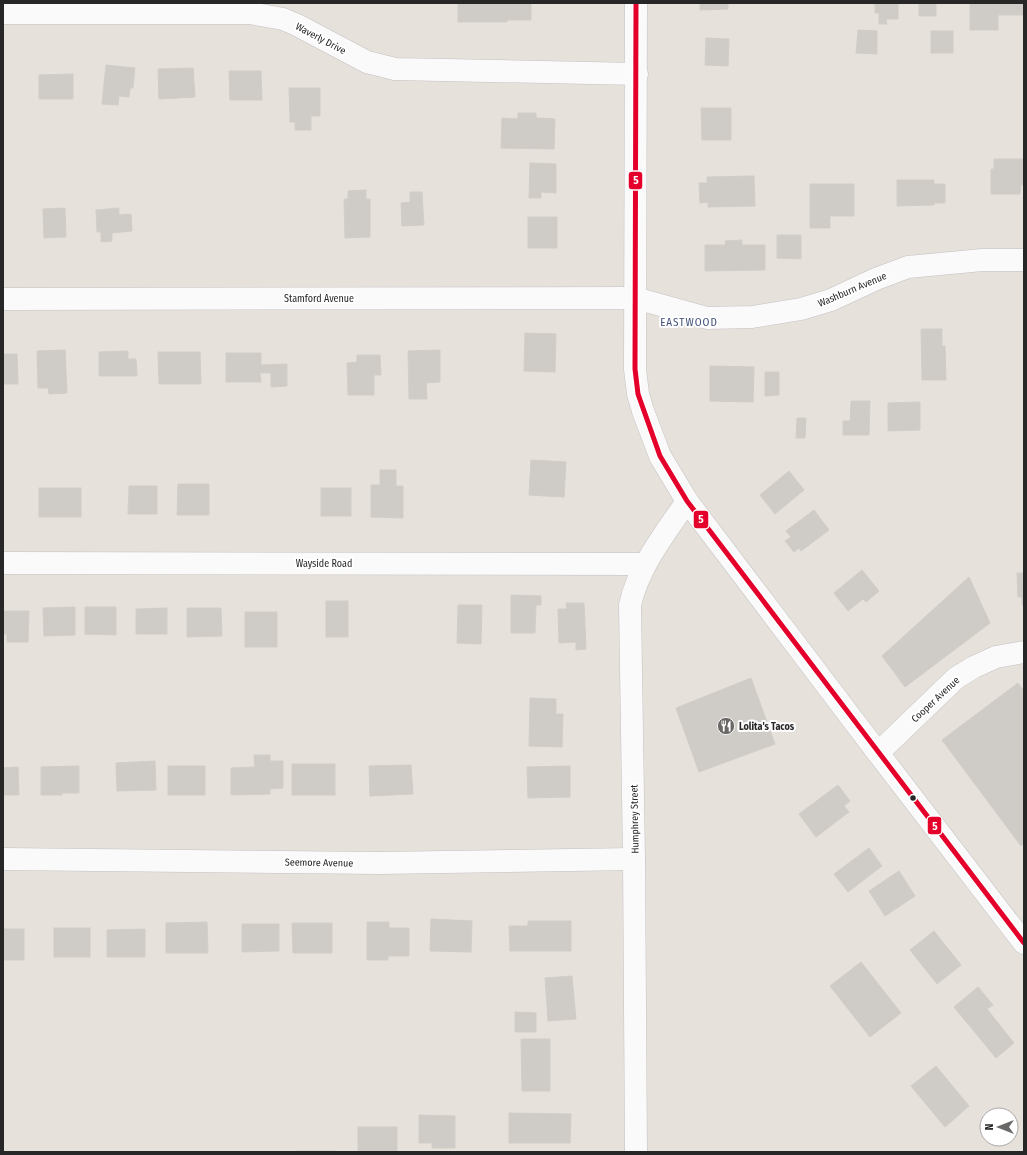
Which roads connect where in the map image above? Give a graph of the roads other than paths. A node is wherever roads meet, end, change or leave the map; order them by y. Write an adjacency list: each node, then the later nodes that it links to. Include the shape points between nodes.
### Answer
1 (636, 3): 3 (street)
2 (3, 13): 3 (street, Waverly Drive, via 250,13 298,25 367,62 395,69)
3 (637, 74): 5 (street)
4 (1024, 260): 5 (street, Washburn Avenue, via 982,260 908,267 831,300 801,309 752,317 706,318)
5 (635, 298): 6 (street, Stamford Avenue); 7 (street, via 635,369 640,399 660,456)
6 (3, 299)
7 (687, 501): 9 (street, Humphrey Street); 11 (street)
8 (3, 563): 9 (street, Wayside Road)
9 (645, 564): 13 (street, Humphrey Street, via 630,605)
10 (1024, 652): 11 (street, Cooper Avenue, via 996,657 956,678)
11 (878, 753): 14 (street)
12 (3, 859): 13 (street, Seemore Avenue, via 378,863)
13 (634, 859): 15 (street, Humphrey Street)
14 (1024, 943)
15 (636, 1152)

